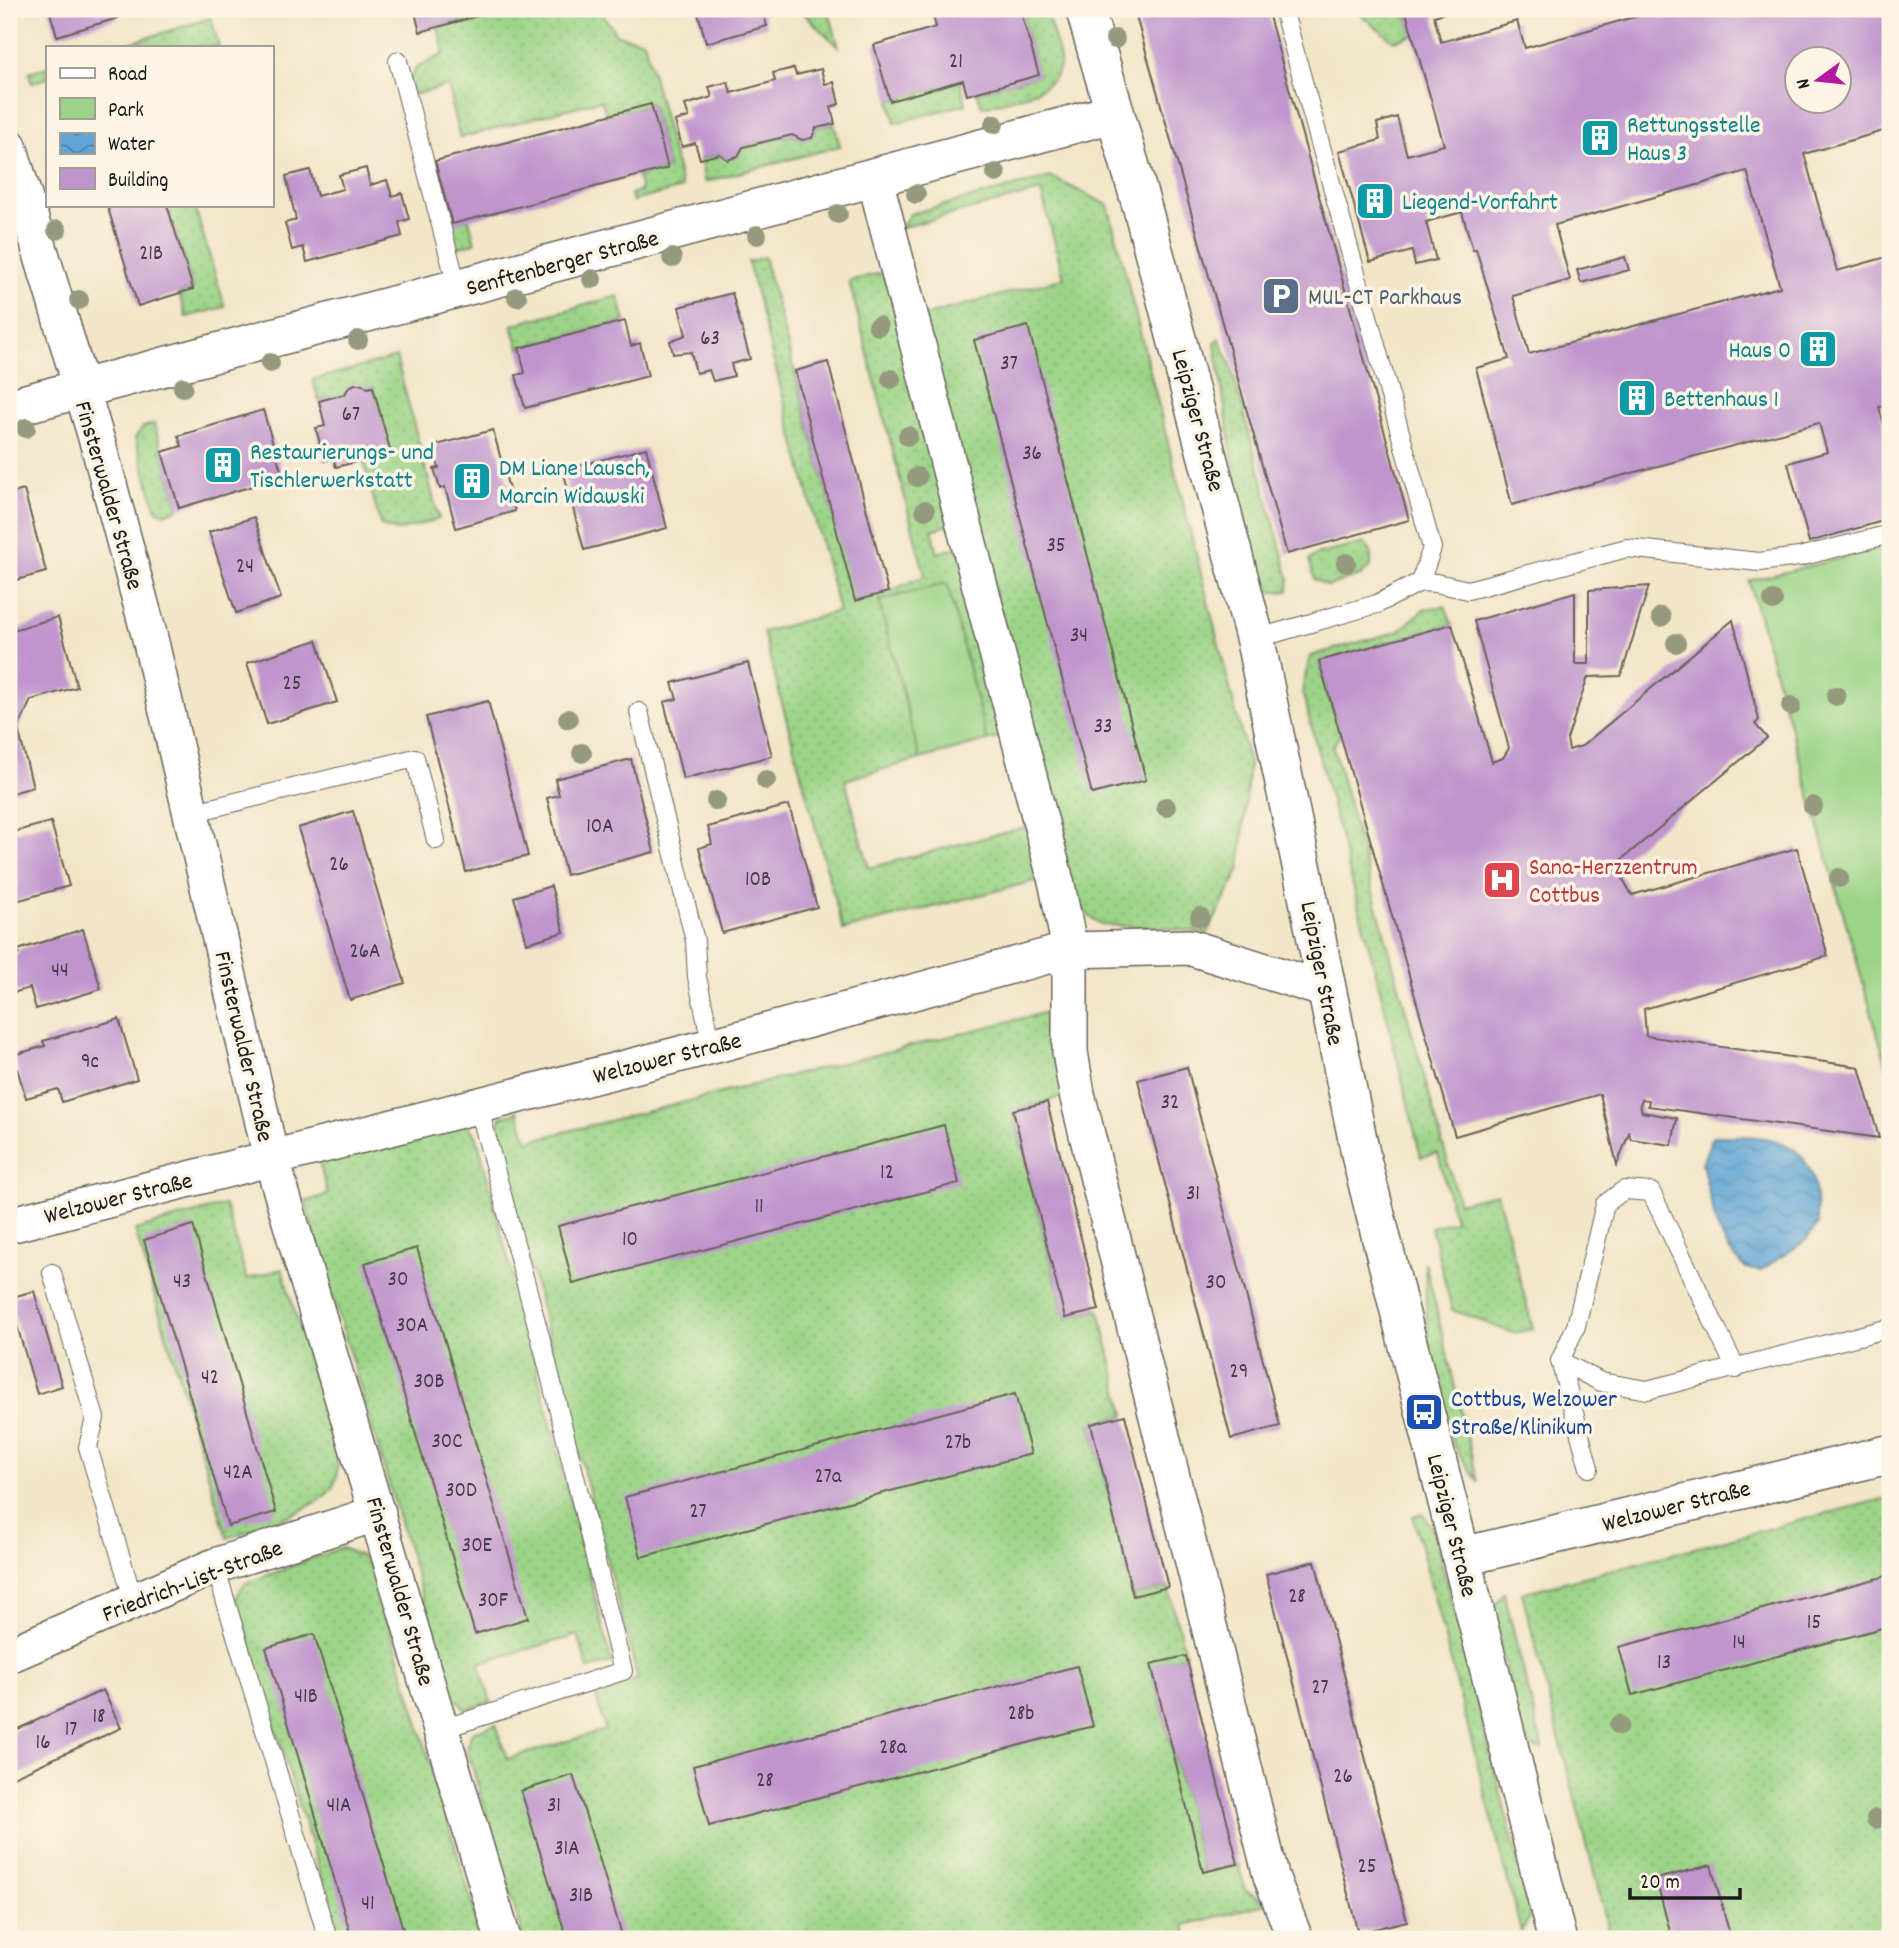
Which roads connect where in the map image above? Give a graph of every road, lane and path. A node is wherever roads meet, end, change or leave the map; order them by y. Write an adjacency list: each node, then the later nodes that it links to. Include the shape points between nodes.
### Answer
1 (1085, 9): 4 (street, Leipziger Straße)
2 (1283, 9): 11 (lane, via 1432,548)
3 (398, 61): 7 (lane)
4 (1115, 113): 6 (street, Senftenberger Straße); 12 (street, Leipziger Straße)
5 (9, 146): 8 (street, Finsterwalder Straße)
6 (874, 179): 7 (street, Senftenberger Straße); 16 (street)
7 (458, 290): 8 (street, Senftenberger Straße)
8 (80, 388): 9 (street, Senftenberger Straße); 14 (street, Finsterwalder Straße, via 138,595)
9 (9, 408)
10 (1890, 534): 11 (lane, via 1759,562 1627,548 1468,590)
11 (1420, 582): 12 (lane, via 1377,604)
12 (1255, 639): 17 (street, Leipziger Straße)
13 (639, 712): 18 (lane, via 695,941 697,977)
14 (191, 813): 15 (lane, via 415,758); 20 (street, Finsterwalder Straße)
15 (436, 840)
16 (1070, 950): 17 (street, Welzower Straße, via 1189,947); 18 (street, Welzower Straße); 36 (street, via 1070,1052 1077,1094 1271,1876)
17 (1326, 990): 29 (street, Leipziger Straße, via 1362,1161)
18 (712, 1046): 19 (street, Welzower Straße)
19 (478, 1105): 20 (street, Welzower Straße); 33 (lane, via 623,1671)
20 (271, 1157): 21 (street, Welzower Straße); 28 (street, Finsterwalder Straße)
21 (9, 1225)
22 (52, 1273): 31 (lane, via 95,1418 88,1447)
23 (1890, 1328): 25 (lane)
24 (1560, 1361): 25 (lane, via 1601,1382 1647,1390); 25 (lane, via 1576,1326 1605,1204 1624,1190 1651,1192); 27 (lane)
25 (1736, 1369)
26 (1890, 1454): 29 (street, Welzower Straße)
27 (1589, 1468)
28 (378, 1513): 30 (street, Friedrich-List-Straße); 33 (street, Finsterwalder Straße)
29 (1461, 1557): 37 (street, Leipziger Straße)
30 (215, 1566): 31 (street, Friedrich-List-Straße); 34 (lane)
31 (134, 1602): 32 (street, Friedrich-List-Straße)
32 (9, 1655)
33 (442, 1729): 35 (street, Finsterwalder Straße)
34 (328, 1939)
35 (503, 1939)
36 (1295, 1939)
37 (1557, 1939)

